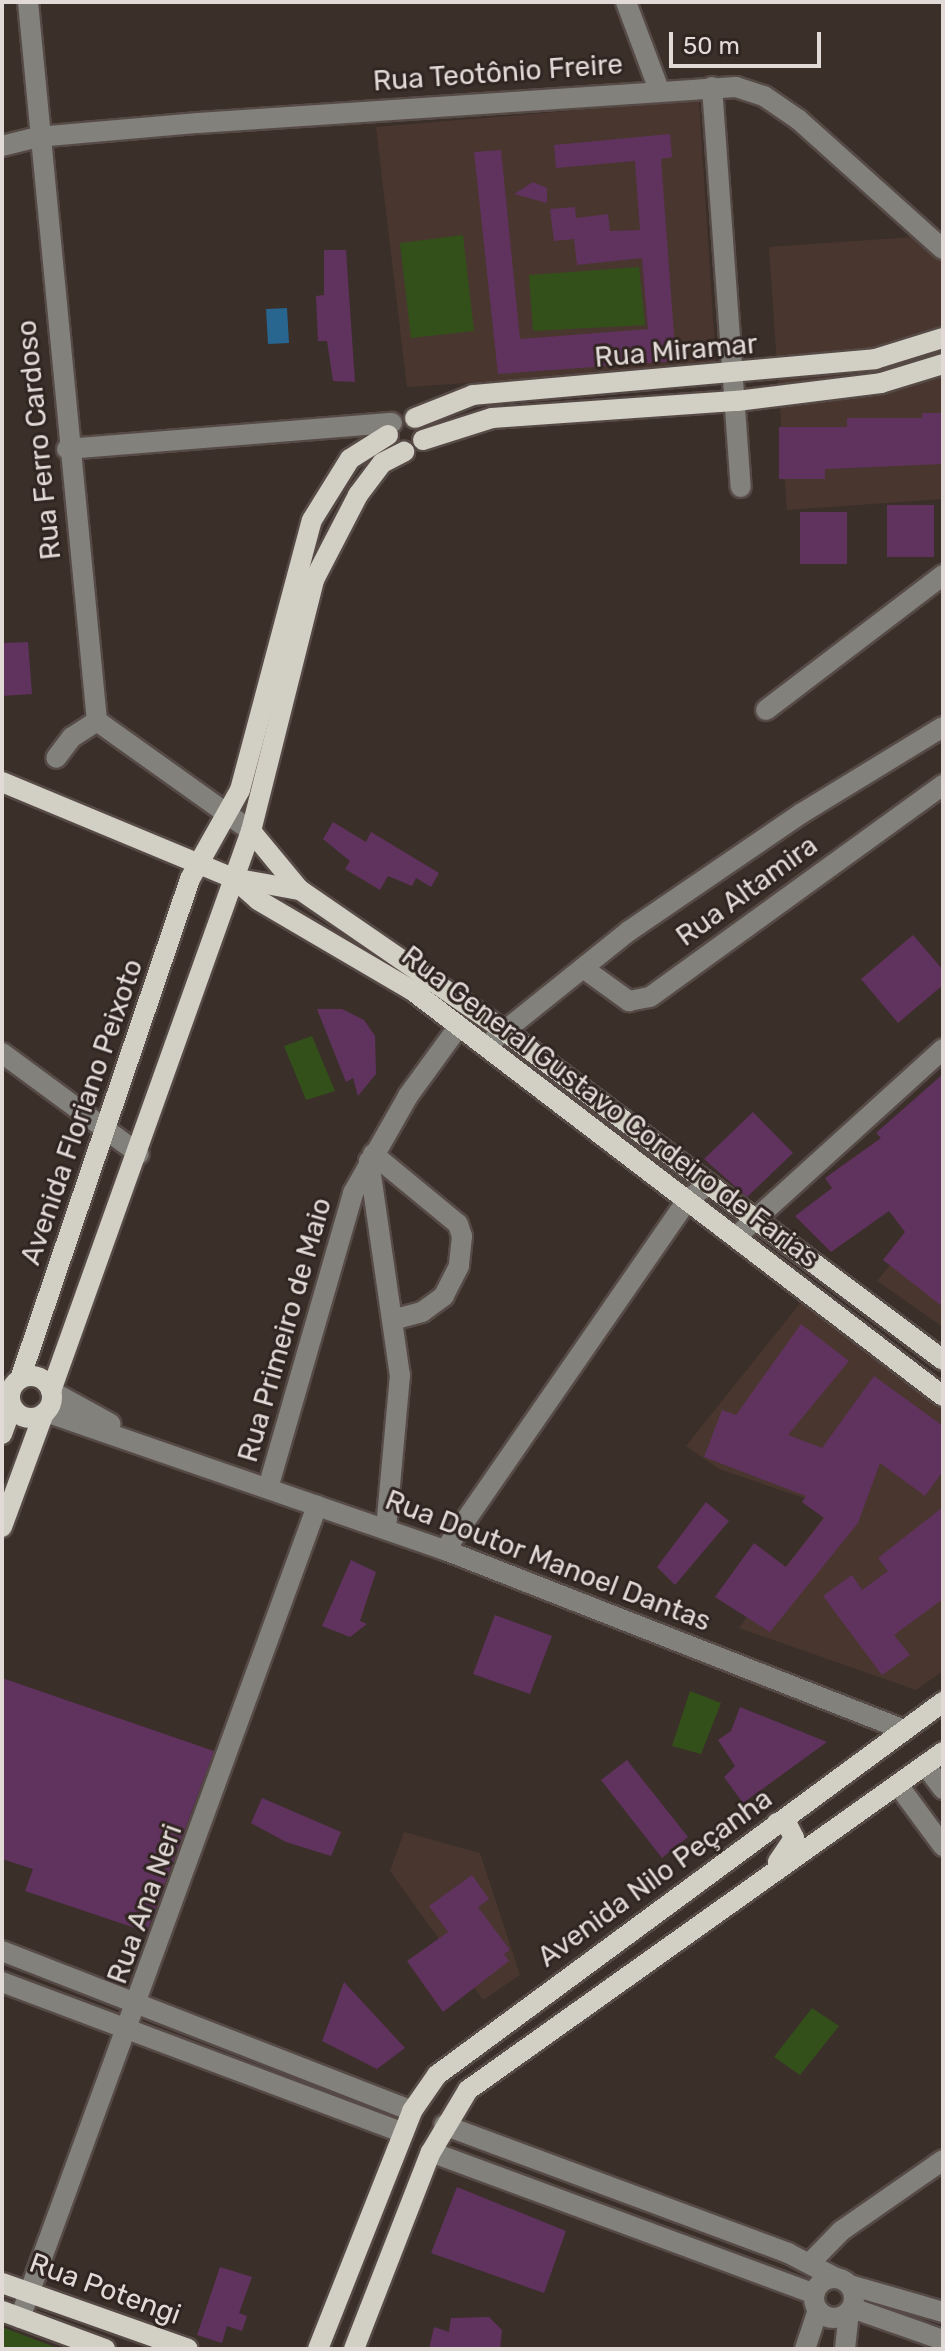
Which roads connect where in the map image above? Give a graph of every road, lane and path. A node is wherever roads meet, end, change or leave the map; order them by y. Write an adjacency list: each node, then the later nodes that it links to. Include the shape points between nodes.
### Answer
1 (28, 2): 5 (street, Rua Ferro Cardoso)
2 (626, 2): 3 (street)
3 (658, 87): 4 (street, Rua Teotônio Freire); 5 (street, Rua Teotônio Freire)
4 (712, 87): 7 (street, Rua Teotônio Freire, via 764,96 799,120); 10 (street)
5 (37, 137): 6 (street, Rua Teotônio Freire); 15 (street, Rua Ferro Cardoso)
6 (2, 146)
7 (943, 249)
8 (943, 338): 10 (main road, Rua Miramar, via 875,359)
9 (943, 364): 11 (main road, Rua Miramar, via 881,383)
10 (736, 375): 11 (street); 12 (main road, Rua Miramar, via 473,395)
11 (737, 401): 14 (main road, Rua Miramar, via 492,418); 17 (street)
12 (415, 418): 13 (main road, Rua Miramar); 14 (main road)
13 (390, 429): 15 (street); 16 (main road); 25 (main road, via 350,459 312,520 250,757)
14 (423, 440): 16 (main road, Rua Miramar)
15 (67, 449): 20 (street, Rua Ferro Cardoso)
16 (404, 452): 26 (main road, via 382,463 358,495 314,580)
17 (741, 487)
18 (943, 575): 19 (street)
19 (766, 710)
20 (97, 721): 22 (street, via 72,737); 25 (street)
21 (943, 727): 30 (street, via 802,813)
22 (56, 758)
23 (943, 785): 30 (street, Rua Altamira, via 650,997 629,1001)
24 (5, 787): 27 (main road, Rua General Gustavo Cordeiro de Farias)
25 (226, 813): 26 (street); 27 (main road)
26 (251, 831): 28 (main road); 29 (main road)
27 (198, 863): 28 (main road, Rua General Gustavo Cordeiro de Farias); 36 (main road, Avenida Floriano Peixoto)
28 (233, 878): 29 (main road, Rua General Gustavo Cordeiro de Farias); 31 (main road, Rua General Gustavo Cordeiro de Farias, via 258,900 376,967); 37 (main road)
29 (300, 890): 32 (main road, Rua General Gustavo Cordeiro de Farias)
30 (583, 968): 32 (street)
31 (459, 1026): 33 (main road, Rua General Gustavo Cordeiro de Farias); 38 (street, Rua Primeiro de Maio)
32 (502, 1029): 33 (street); 39 (main road, Rua General Gustavo Cordeiro de Farias)
33 (487, 1045): 40 (main road, Rua General Gustavo Cordeiro de Farias)
34 (943, 1049): 41 (street)
35 (2, 1053): 36 (street)
36 (106, 1132): 37 (street); 45 (main road, Avenida Floriano Peixoto)
37 (139, 1154): 47 (main road)
38 (371, 1158): 43 (street); 43 (street, via 458,1224 462,1236 459,1266 444,1296 422,1312); 50 (street, Rua Primeiro de Maio, via 334,1246)
39 (709, 1184): 40 (street); 41 (main road, Rua General Gustavo Cordeiro de Farias)
40 (687, 1200): 42 (main road, Rua General Gustavo Cordeiro de Farias); 54 (street)
41 (757, 1218): 42 (street); 44 (main road, Rua General Gustavo Cordeiro de Farias)
42 (738, 1235): 46 (main road, Rua General Gustavo Cordeiro de Farias)
43 (395, 1319): 53 (street, via 400,1375)
44 (943, 1360)
45 (13, 1379): 47 (main road, via 38,1378); 48 (main road)
46 (943, 1396)
47 (48, 1402): 48 (main road, via 27,1418); 50 (street, Rua Doutor Manoel Dantas, via 168,1454); 52 (main road)
48 (8, 1404): 49 (main road)
49 (2, 1434)
50 (268, 1488): 51 (street, Rua Doutor Manoel Dantas)
51 (317, 1506): 53 (street, Rua Doutor Manoel Dantas); 66 (street, Rua Ana Neri)
52 (2, 1527)
53 (386, 1529): 54 (street, Rua Doutor Manoel Dantas)
54 (445, 1550): 56 (street, Rua Doutor Manoel Dantas)
55 (943, 1702): 56 (main road, Avenida Nilo Peçanha)
56 (904, 1730): 61 (main road, Avenida Nilo Peçanha)
57 (943, 1752): 58 (main road)
58 (925, 1765): 59 (main road); 60 (street)
59 (898, 1785): 62 (street); 63 (main road)
60 (943, 1789)
61 (777, 1823): 63 (main road, via 792,1831 792,1845); 70 (main road, Avenida Nilo Peçanha, via 453,2060)
62 (943, 1846)
63 (733, 1901): 71 (main road, via 478,2081)
64 (2, 1951): 66 (street)
65 (2, 1982): 67 (street)
66 (139, 2005): 67 (street, Rua Ana Neri); 68 (street)
67 (128, 2030): 69 (street); 86 (street, Rua Ana Neri)
68 (268, 2055): 69 (street); 70 (street)
69 (260, 2079): 72 (street)
70 (412, 2111): 72 (main road, Avenida Nilo Peçanha)
71 (444, 2125): 73 (street); 74 (main road)
72 (404, 2133): 81 (main road, Avenida Nilo Peçanha)
73 (480, 2138): 76 (street); 77 (street, via 467,2150)
74 (431, 2152): 77 (street); 83 (main road)
75 (943, 2160): 82 (street, via 841,2231)
76 (548, 2163): 78 (street); 79 (street)
77 (471, 2166): 78 (street)
78 (541, 2191): 80 (street)
79 (662, 2206): 80 (street); 82 (street)
80 (654, 2231): 87 (street)
81 (356, 2253): 83 (main road); 95 (main road, Avenida Nilo Peçanha)
82 (810, 2263): 84 (street)
83 (387, 2265): 96 (main road)
84 (843, 2282): 87 (street); 88 (street); 89 (street)
85 (2, 2283): 86 (main road, Rua Potengi)
86 (30, 2292): 90 (street, Rua Ana Neri); 92 (main road, Rua Potengi)
87 (816, 2302): 88 (street, via 831,2318); 97 (street)
88 (851, 2310): 91 (street); 98 (street)
89 (943, 2312)
90 (11, 2314): 93 (main road, Rua Potengi)
91 (943, 2340)
92 (160, 2344): 94 (main road, Rua Potengi)
93 (105, 2349)
94 (188, 2349)
95 (318, 2349)
96 (354, 2349)
97 (805, 2349)
98 (845, 2349)

